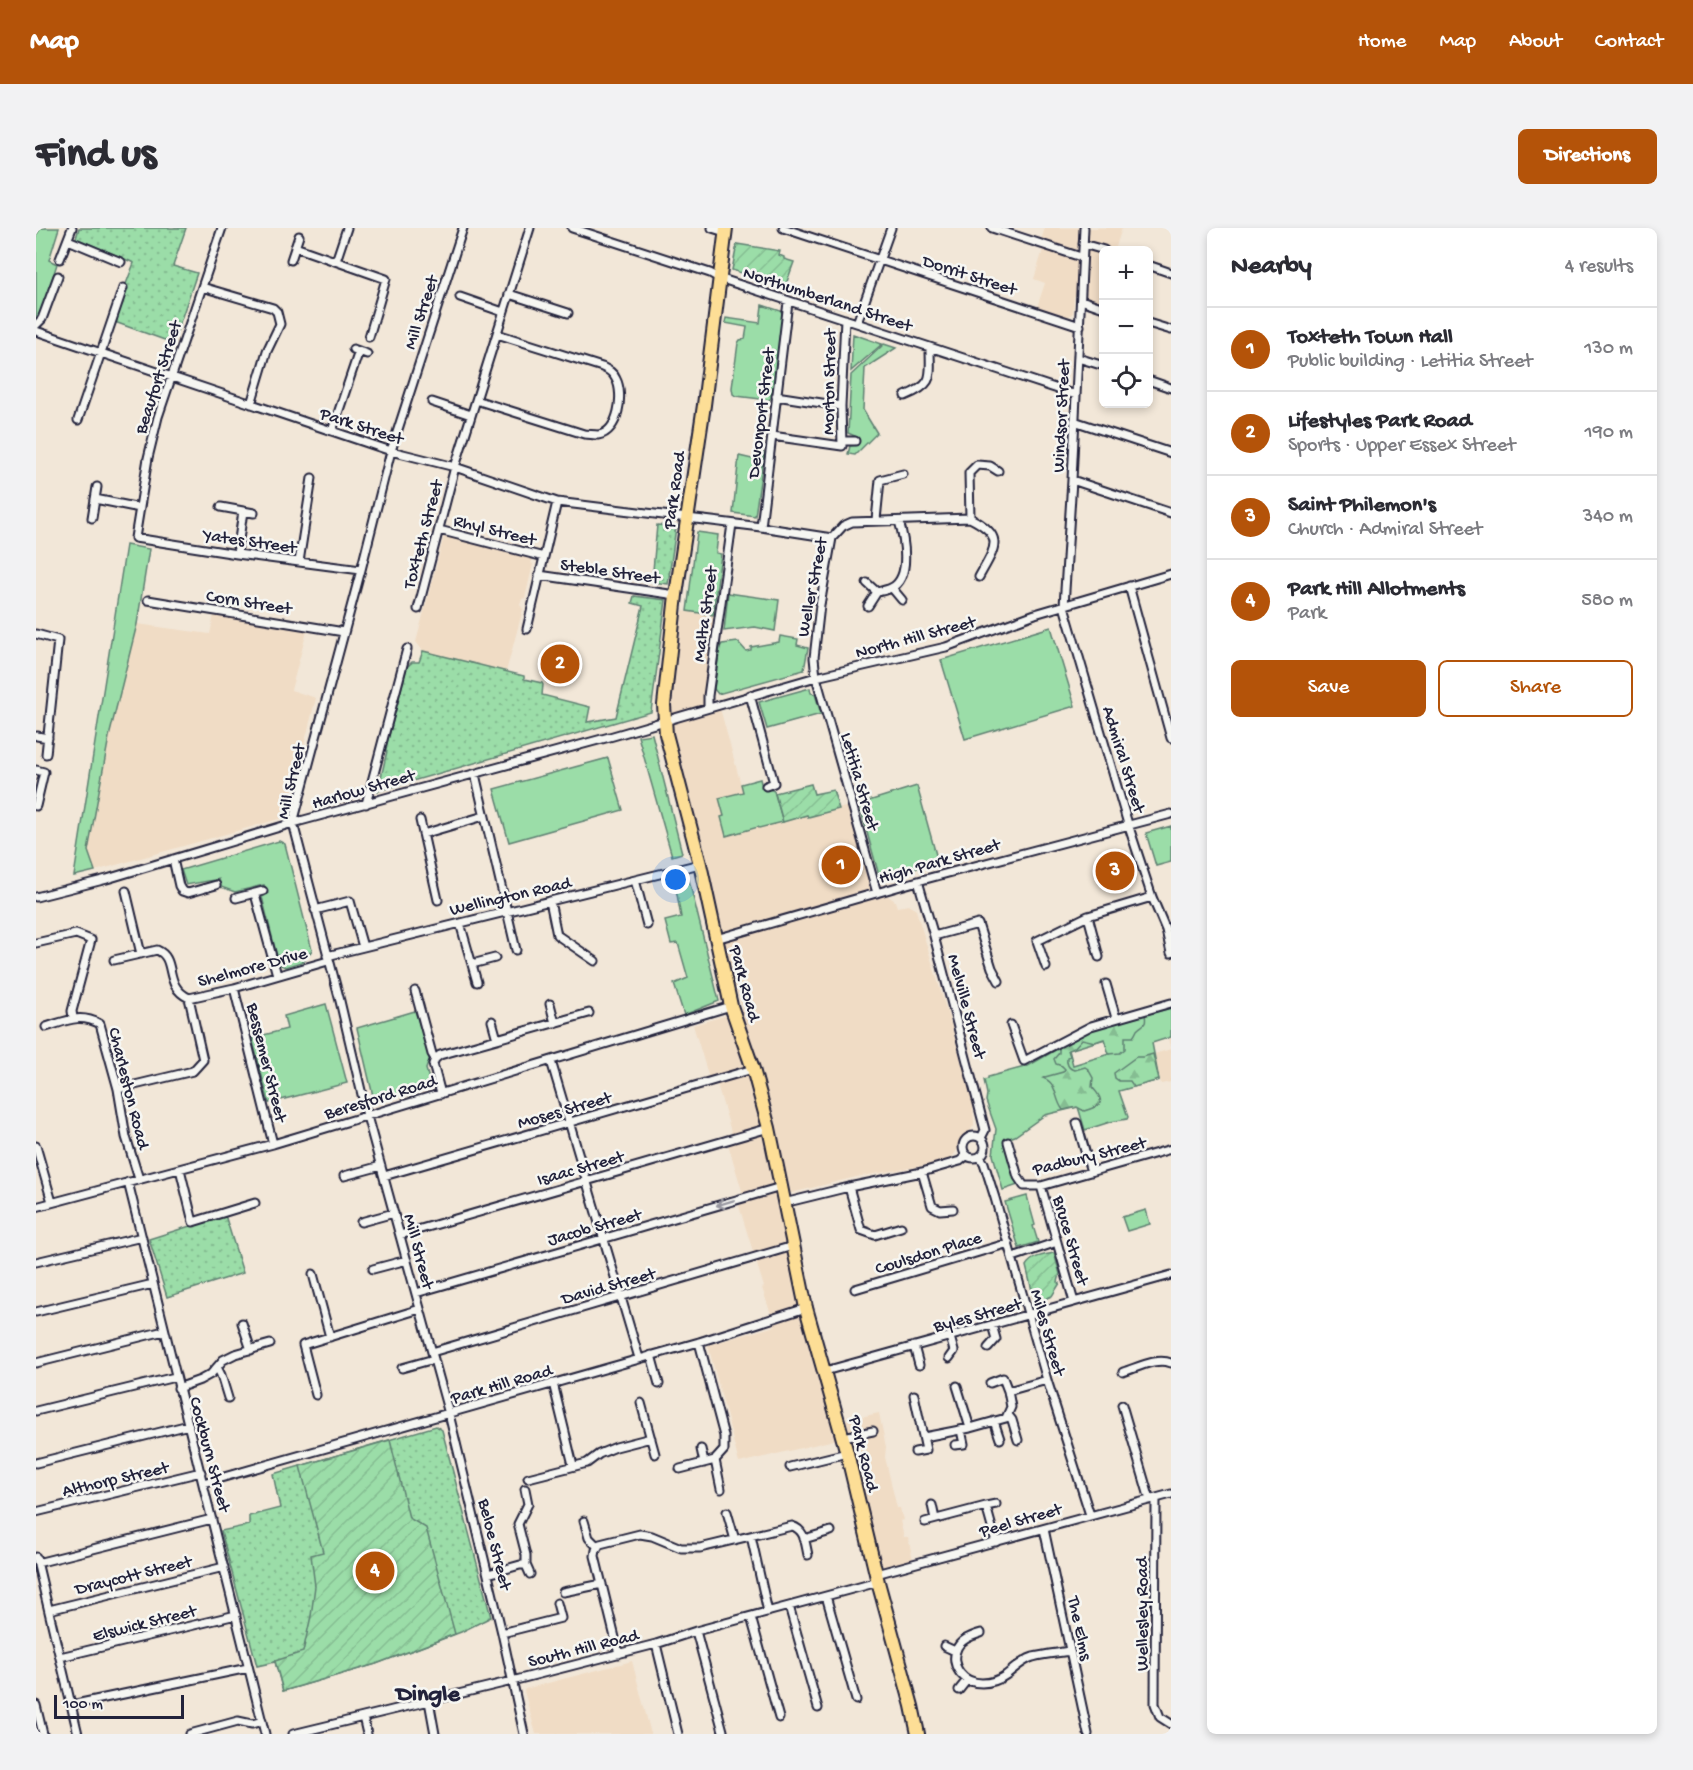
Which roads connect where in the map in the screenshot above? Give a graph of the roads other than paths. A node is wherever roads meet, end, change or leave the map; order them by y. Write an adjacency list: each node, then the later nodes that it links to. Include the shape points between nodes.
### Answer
1 (72, 228): 14 (street)
2 (222, 228): 28 (street, Beaufort Street)
3 (347, 228): 22 (street)
4 (463, 228): 68 (street, Mill Street)
5 (530, 228): 30 (street, Toxteth Street)
6 (572, 228): 27 (street, Northumberland Street)
7 (712, 228): 12 (street)
8 (783, 228): 21 (street, Dorrit Street)
9 (891, 228): 21 (street)
10 (992, 228): 18 (street)
11 (1084, 228): 15 (street, Windsor Street)
12 (725, 230): 27 (highway, Park Road)
13 (299, 236): 16 (street)
14 (68, 240): 19 (street); 23 (street)
15 (1083, 244): 17 (street); 18 (street, Windsor Street)
16 (295, 247): 20 (street); 22 (street)
17 (1099, 249)
18 (1081, 257): 32 (street, Windsor Street)
19 (60, 259)
20 (291, 260)
21 (880, 260): 38 (street); 41 (street, Dorrit Street)
22 (336, 261): 45 (street, via 386,279)
23 (121, 262)
24 (1153, 266): 25 (street)
25 (1171, 273)
26 (58, 276): 40 (street, via 42,320)
27 (719, 278): 33 (street, Northumberland Street); 84 (highway, Park Road)
28 (202, 287): 51 (street, Beaufort Street); 59 (street, via 278,312 280,324 267,351)
29 (123, 288): 47 (street)
30 (509, 294): 35 (street, Toxteth Street); 36 (street)
31 (460, 297): 35 (street)
32 (1081, 300): 34 (street); 41 (street, Windsor Street)
33 (788, 302): 37 (street, Northumberland Street); 55 (street, Devonport Street)
34 (1099, 306)
35 (504, 312): 44 (street, Toxteth Street)
36 (568, 313)
37 (845, 319): 38 (street, Northumberland Street); 60 (street, Morton Street)
38 (857, 322): 46 (street, Northumberland Street)
39 (1153, 324): 42 (street)
40 (36, 325)
41 (1080, 326): 49 (street, Windsor Street)
42 (1171, 330)
43 (36, 331): 47 (street, Park Street)
44 (497, 334): 57 (street, Toxteth Street); 57 (street, via 610,371 619,388 618,414 607,431 584,434)
45 (369, 337)
46 (930, 348): 54 (street, Northumberland Street); 56 (street, via 928,382)
47 (100, 354): 51 (street, Park Street); 62 (street)
48 (367, 354): 64 (street, via 356,350)
49 (1078, 358): 50 (street); 54 (street, Windsor Street)
50 (1099, 364)
51 (171, 377): 59 (street, Park Street); 79 (street, Beaufort Street, via 158,417)
52 (1153, 381): 53 (street)
53 (1171, 388)
54 (1076, 395): 63 (street, Windsor Street)
55 (776, 396): 60 (street); 65 (street, Devonport Street)
56 (905, 396)
57 (476, 400): 61 (street, Toxteth Street)
58 (432, 402): 61 (street)
59 (251, 404): 64 (street, Park Street)
60 (841, 406): 67 (street, Morton Street)
61 (471, 415): 70 (street, Toxteth Street)
62 (78, 420)
63 (1074, 421): 69 (street); 74 (street, Windsor Street)
64 (332, 431): 68 (street, Park Street)
65 (772, 436): 67 (street); 89 (street, Devonport Street)
66 (855, 441): 67 (street)
67 (842, 444)
68 (391, 451): 70 (street, Park Street); 97 (street, Mill Street)
69 (1171, 453)
70 (455, 467): 77 (street, Park Street); 90 (street, Toxteth Street)
71 (998, 471): 85 (street, via 977,465 969,473)
72 (903, 474): 86 (street, via 880,480)
73 (312, 478): 95 (street)
74 (1072, 480): 82 (street); 109 (street, Windsor Street)
75 (97, 487): 76 (street)
76 (95, 499): 79 (street); 83 (street)
77 (557, 502): 84 (street, Park Street); 94 (street)
78 (221, 507): 80 (street)
79 (140, 508): 91 (street, Beaufort Street)
80 (243, 511): 81 (street); 93 (street)
81 (254, 513)
82 (1171, 513)
83 (92, 518)
84 (686, 518): 88 (street, Park Street); 105 (highway, Park Road)
85 (970, 518): 87 (street, Weller Street); 100 (street, via 986,526 993,535 994,549)
86 (876, 520): 87 (street, Weller Street); 92 (street, Weller Street, via 843,525)
87 (899, 521): 103 (street, via 905,541 904,564 901,577)
88 (732, 524): 89 (street, Park Street); 117 (street, Malta Street)
89 (761, 527): 92 (street, Park Street)
90 (439, 530): 94 (street, Rhyl Street); 110 (street, Toxteth Street)
91 (135, 538): 93 (street, Yates Street)
92 (832, 538): 115 (street, Weller Street, via 818,615)
93 (237, 554): 95 (street, Yates Street)
94 (544, 557): 98 (street)
95 (299, 562): 97 (street, Yates Street)
96 (1171, 567): 99 (street)
97 (361, 570): 112 (street, Mill Street)
98 (539, 575): 105 (street, Steble Street); 111 (street)
99 (1170, 575): 102 (street, North Hill Street)
100 (979, 577)
101 (867, 583): 104 (street)
102 (1129, 586): 109 (street, North Hill Street); 121 (street)
103 (892, 588): 104 (street); 107 (street)
104 (877, 592): 108 (street)
105 (676, 595): 118 (highway, Park Road)
106 (148, 600): 112 (street, Corn Street)
107 (903, 600)
108 (868, 606)
109 (1064, 606): 115 (street, North Hill Street, via 946,647); 132 (street, Admiral Street)
110 (418, 609)
111 (526, 629)
112 (344, 632): 131 (street, Mill Street)
113 (36, 634): 120 (street, via 58,640)
114 (407, 649): 126 (street)
115 (816, 677): 116 (street, North Hill Street); 141 (street, Letitia Street)
116 (750, 695): 117 (street, North Hill Street); 125 (street, via 774,783)
117 (708, 708): 118 (street, North Hill Street)
118 (665, 720): 124 (street, Harlow Street); 135 (highway, Park Road, via 669,751)
119 (37, 736): 120 (street)
120 (48, 738): 122 (street)
121 (1171, 738)
122 (46, 754)
123 (36, 770): 127 (street, via 44,772)
124 (475, 774): 126 (street, Harlow Street); 129 (street)
125 (766, 786)
126 (366, 804): 131 (street, Harlow Street)
127 (36, 806)
128 (1171, 814): 132 (street, High Park Street)
129 (484, 816): 133 (street); 149 (street)
130 (420, 820): 133 (street)
131 (293, 823): 134 (street, Harlow Street); 148 (street, Mill Street)
132 (1128, 824): 137 (street, High Park Street); 144 (street, Admiral Street)
133 (423, 834): 146 (street)
134 (173, 859): 138 (street, via 182,891 188,893); 143 (street, Harlow Street)
135 (700, 864): 136 (street, Wellington Road); 155 (highway, Park Road)
136 (635, 880): 147 (street, Wellington Road); 152 (street)
137 (918, 880): 141 (street, High Park Street); 154 (street, Melville Street)
138 (216, 885)
139 (126, 891): 159 (street)
140 (263, 891): 142 (street)
141 (877, 893): 155 (street, High Park Street)
142 (255, 894): 145 (street); 168 (street)
143 (36, 897)
144 (1152, 897): 150 (street); 153 (street, Admiral Street)
145 (236, 898)
146 (438, 900)
147 (550, 901): 149 (street, Wellington Road); 165 (street, via 557,935)
148 (315, 910): 156 (street, via 350,900); 162 (street, Mill Street)
149 (507, 912): 151 (street, Wellington Road); 158 (street)
150 (1088, 916): 161 (street); 167 (street, via 1037,941)
151 (460, 922): 156 (street, Wellington Road); 166 (street)
152 (647, 925)
153 (1168, 929): 160 (street, Admiral Street)
154 (934, 936): 169 (street, via 978,924); 195 (street, Melville Street, via 985,1130)
155 (716, 939): 177 (highway, Park Road)
156 (363, 946): 162 (street, Wellington Road)
157 (36, 947): 179 (street, via 76,934 91,940)
158 (516, 950)
159 (141, 954): 164 (street, Shelmore Drive); 174 (street, Shelmore Drive, via 157,950 164,954 174,987)
160 (1171, 954)
161 (1099, 957)
162 (327, 958): 168 (street, Shelmore Drive); 191 (street, Mill Street)
163 (495, 958): 166 (street)
164 (114, 960)
165 (595, 961)
166 (472, 964): 170 (street)
167 (1046, 967)
168 (277, 975): 172 (street, Shelmore Drive)
169 (999, 981)
170 (477, 982)
171 (1106, 984): 180 (street)
172 (234, 988): 174 (street, Shelmore Drive); 197 (street, Bessemer Street)
173 (415, 991): 186 (street)
174 (189, 998): 189 (street, via 203,1060 193,1071)
175 (1171, 1003): 180 (street)
176 (550, 1004): 182 (street)
177 (731, 1006): 187 (street, Beresford Road); 188 (highway, Park Road)
178 (589, 1013): 182 (street, via 582,1019)
179 (73, 1018): 184 (street); 189 (street, Charleston Road, via 90,1018 100,1024)
180 (1116, 1018): 183 (street, via 1091,1026 1024,1060)
181 (492, 1021): 185 (street)
182 (555, 1023): 185 (street)
183 (1011, 1025)
184 (46, 1027)
185 (497, 1039): 186 (street)
186 (435, 1059): 190 (street)
187 (551, 1061): 190 (street, Beresford Road); 192 (street)
188 (753, 1069): 192 (street, Moses Street); 194 (highway, Park Road)
189 (118, 1089): 208 (street, Charleston Road, via 126,1137)
190 (441, 1094): 191 (street, Beresford Road)
191 (367, 1116): 197 (street, Beresford Road); 202 (street, Mill Street)
192 (569, 1123): 207 (street, Moses Street); 209 (street)
193 (1077, 1123): 205 (street)
194 (769, 1128): 209 (street, Isaac Street); 212 (highway, Park Road)
195 (981, 1138): 200 (street, via 965,1140 962,1149); 201 (street, Melville Street, via 985,1149)
196 (1008, 1142): 211 (street, Padbury Street, via 1024,1186)
197 (273, 1144): 203 (street, Beresford Road)
198 (36, 1146): 214 (street)
199 (1171, 1149): 205 (street, Padbury Street)
200 (966, 1156): 201 (street); 204 (street)
201 (980, 1157): 226 (street, Miles Street)
202 (381, 1166): 206 (street); 207 (street, Mill Street)
203 (180, 1169): 208 (street, Beresford Road); 215 (street, via 193,1222)
204 (922, 1172): 213 (street); 218 (street, via 932,1206)
205 (1091, 1172): 211 (street, Padbury Street)
206 (344, 1176)
207 (384, 1176): 219 (street, Mill Street)
208 (139, 1179): 210 (street, Beresford Road)
209 (587, 1181): 222 (street, Isaac Street); 224 (street)
210 (128, 1182): 214 (street, Beresford Road); 223 (street, Cockburn Street)
211 (1041, 1186): 225 (street, Bruce Street)
212 (781, 1187): 216 (highway, Park Road); 224 (street, Jacob Street, one-way to 224)
213 (849, 1187): 216 (street); 221 (street, via 861,1230 875,1235)
214 (52, 1202): 217 (street, Beresford Road)
215 (255, 1203)
216 (784, 1203): 227 (highway, Park Road)
217 (36, 1207)
218 (953, 1209)
219 (394, 1213): 220 (street); 222 (street, Mill Street)
220 (361, 1222)
221 (901, 1227)
222 (400, 1235): 229 (street, Mill Street)
223 (142, 1237): 230 (street); 234 (street, Cockburn Street)
224 (604, 1239): 236 (street, Jacob Street); 237 (street)
225 (1057, 1242): 228 (street); 238 (street, Bruce Street)
226 (1009, 1243): 228 (street, Miles Street); 235 (street, Coulsdon Place)
227 (793, 1246): 237 (street, David Street); 239 (highway, Park Road)
228 (1013, 1257): 242 (street, Miles Street)
229 (407, 1260): 231 (street); 236 (street, Mill Street)
230 (36, 1262)
231 (374, 1269)
232 (313, 1274): 246 (street)
233 (1171, 1275): 238 (street, Byles Street)
234 (153, 1284): 241 (street); 245 (street, Cockburn Street)
235 (855, 1289)
236 (416, 1293): 240 (street, Mill Street)
237 (621, 1296): 254 (street, David Street); 255 (street)
238 (1074, 1302): 242 (street, Byles Street)
239 (806, 1308): 248 (street, Park Hill Road); 262 (highway, Park Road)
240 (420, 1309): 246 (street); 254 (street, Mill Street)
241 (36, 1312)
242 (1029, 1315): 244 (street, Byles Street); 265 (street, Miles Street)
243 (242, 1323): 252 (street)
244 (992, 1325): 247 (street, Byles Street); 251 (street, via 996,1339)
245 (164, 1331): 257 (street); 264 (street, Cockburn Street)
246 (330, 1337): 272 (street, via 303,1345)
247 (950, 1337): 250 (street, Byles Street); 256 (street, via 954,1351)
248 (699, 1342): 253 (street, Park Hill Road); 295 (street, via 724,1436 724,1450)
249 (270, 1344): 252 (street)
250 (914, 1346): 259 (street); 262 (street, Byles Street)
251 (988, 1348)
252 (251, 1350): 260 (street, via 223,1360)
253 (651, 1355): 255 (street, Park Hill Road); 268 (street)
254 (433, 1356): 261 (street, David Street); 278 (street, Mill Street)
255 (639, 1358): 266 (street, Park Hill Road)
256 (949, 1358)
257 (36, 1363)
258 (1171, 1363): 263 (street, via 1154,1362)
259 (919, 1365)
260 (217, 1367): 270 (street, via 200,1380); 274 (street)
261 (402, 1368)
262 (825, 1371): 285 (highway, Park Road)
263 (1123, 1372)
264 (175, 1377): 270 (street, Cockburn Street); 277 (street)
265 (1047, 1380): 271 (street); 313 (street, Miles Street)
266 (553, 1383): 278 (street, Park Hill Road); 298 (street)
267 (990, 1383): 271 (street, via 1003,1378)
268 (659, 1384)
269 (957, 1386): 282 (street)
270 (178, 1388): 281 (street, Cockburn Street)
271 (1008, 1391): 279 (street)
272 (316, 1395)
273 (914, 1395): 286 (street)
274 (228, 1398)
275 (641, 1403): 287 (street)
276 (1122, 1405): 307 (street, Wellesley Road)
277 (36, 1411)
278 (449, 1414): 303 (street, Park Hill Road); 329 (street, Beloe Street)
279 (1008, 1415): 280 (street); 289 (street)
280 (994, 1421): 282 (street); 288 (street)
281 (189, 1425): 296 (street); 301 (street, Cockburn Street)
282 (970, 1428): 283 (street)
283 (961, 1430): 286 (street); 290 (street, via 964,1444)
284 (873, 1431): 285 (street)
285 (843, 1437): 293 (highway, Park Road)
286 (924, 1437): 292 (street, via 926,1450)
287 (651, 1438): 294 (street); 298 (street)
288 (1000, 1439)
289 (1018, 1440)
290 (955, 1445)
291 (701, 1449): 297 (street)
292 (915, 1452)
293 (847, 1453): 299 (street); 331 (highway, Park Road)
294 (656, 1454)
295 (715, 1460): 297 (street); 305 (street)
296 (36, 1462)
297 (704, 1463): 300 (street)
298 (573, 1465): 302 (street)
299 (790, 1467)
300 (680, 1469)
301 (201, 1472): 303 (street, Cockburn Street); 311 (street, Althorp Street)
302 (528, 1478)
303 (203, 1483): 315 (street, Cockburn Street)
304 (525, 1489): 327 (street, via 528,1504 518,1524)
305 (721, 1489)
306 (1171, 1494): 307 (street, Peel Street)
307 (1153, 1499): 313 (street, Peel Street); 362 (street, Wellesley Road, via 1155,1704 1160,1717)
308 (996, 1504): 310 (street)
309 (932, 1506): 314 (street)
310 (986, 1506): 314 (street); 323 (street)
311 (36, 1512)
312 (727, 1512): 322 (street)
313 (1090, 1515): 318 (street, Peel Street)
314 (935, 1519): 317 (street)
315 (212, 1520): 326 (street); 328 (street, Cockburn Street)
316 (584, 1521): 324 (street, via 589,1538)
317 (926, 1522)
318 (1044, 1529): 323 (street, Peel Street); 346 (street, The Elms)
319 (831, 1531): 321 (street)
320 (751, 1536): 321 (street, via 792,1526 802,1532); 322 (street); 338 (street)
321 (804, 1539): 325 (street)
322 (735, 1540): 324 (street, via 681,1548 640,1534)
323 (996, 1542): 331 (street, Peel Street)
324 (598, 1547): 332 (street, via 595,1556)
325 (808, 1555)
326 (37, 1560): 337 (street)
327 (526, 1565): 329 (street); 330 (street)
328 (224, 1568): 337 (street, Draycott Street); 339 (street, Cockburn Street)
329 (488, 1574): 342 (street, Beloe Street)
330 (530, 1574)
331 (877, 1578): 334 (street, South Hill Road); 373 (highway, Park Road)
332 (602, 1584): 333 (street); 348 (street)
333 (563, 1592)
334 (826, 1596): 336 (street, South Hill Road); 354 (street)
335 (557, 1603): 342 (street, via 561,1618)
336 (789, 1606): 338 (street, South Hill Road); 358 (street)
337 (49, 1610): 349 (street)
338 (768, 1612): 340 (street, South Hill Road)
339 (236, 1615): 349 (street, Elswick Street); 350 (street, Cockburn Street)
340 (751, 1617): 341 (street, South Hill Road); 360 (street)
341 (696, 1631): 344 (street, South Hill Road); 363 (street)
342 (502, 1633): 352 (street, Beloe Street)
343 (981, 1633): 347 (street, via 964,1640)
344 (656, 1644): 348 (street, South Hill Road); 372 (street)
345 (944, 1646): 347 (street)
346 (1070, 1651): 351 (street, via 1032,1658 994,1680); 374 (street, The Elms)
347 (955, 1652): 351 (street, via 956,1668)
348 (619, 1653): 352 (street, South Hill Road)
349 (60, 1657): 357 (street)
350 (248, 1668): 357 (street); 361 (street, Cockburn Street)
351 (967, 1680): 353 (street)
352 (512, 1681): 355 (street, South Hill Road); 371 (street, Beloe Street)
353 (959, 1690)
354 (856, 1700)
355 (429, 1701): 359 (street, South Hill Road); 370 (street)
356 (36, 1705): 364 (street)
357 (71, 1705): 365 (street)
358 (818, 1708)
359 (363, 1717): 368 (street, South Hill Road); 369 (street)
360 (779, 1718)
361 (262, 1721): 366 (street, via 238,1721); 367 (street, Cockburn Street)
362 (1171, 1724)
363 (723, 1731)
364 (43, 1734)
365 (78, 1734)
366 (190, 1734)
367 (265, 1734)
368 (293, 1734)
369 (367, 1734)
370 (435, 1734)
371 (524, 1734)
372 (678, 1734)
373 (918, 1734)
374 (1088, 1734)

